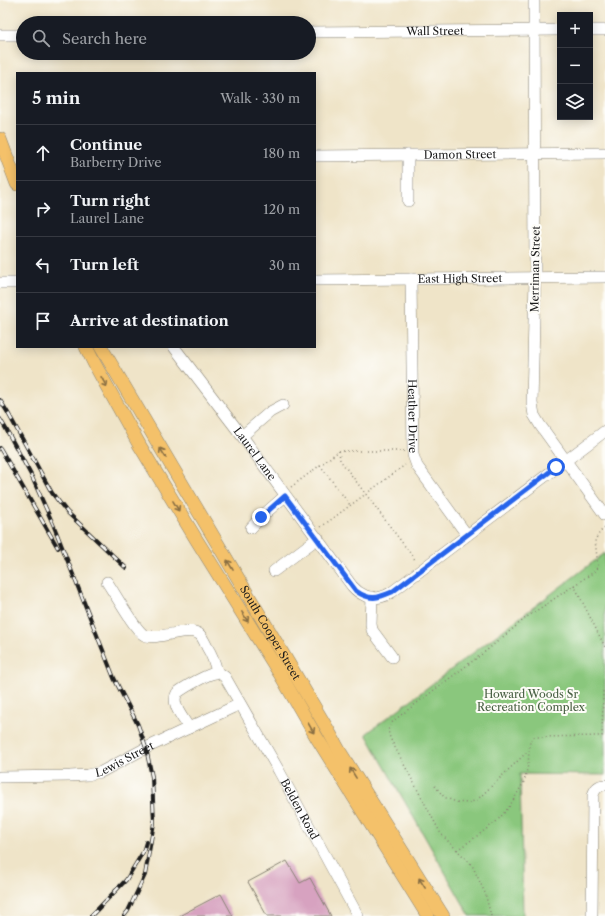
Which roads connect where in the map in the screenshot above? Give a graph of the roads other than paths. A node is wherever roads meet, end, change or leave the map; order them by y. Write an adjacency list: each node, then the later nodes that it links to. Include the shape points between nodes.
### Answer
1 (534, 0): 2 (street, Merriman Street)
2 (534, 30): 3 (street, Wall Street); 6 (street, Wall Street); 11 (street, Merriman Street)
3 (557, 30)
4 (593, 30): 5 (street)
5 (605, 30)
6 (316, 32)
7 (0, 35): 8 (street)
8 (16, 35)
9 (0, 139): 14 (main road)
10 (605, 153): 11 (street, Damon Street)
11 (535, 154): 12 (street, Damon Street); 18 (street, Merriman Street)
12 (408, 155): 13 (street, Damon Street); 16 (street)
13 (316, 156)
14 (14, 166): 15 (main road)
15 (16, 178)
16 (408, 201)
17 (605, 277): 18 (street, East High Street)
18 (535, 278): 19 (street, East High Street); 29 (street, Merriman Street, via 532,403 534,415)
19 (411, 279): 20 (street, East High Street); 33 (street, Heather Drive, via 413,455 417,466)
20 (316, 280)
21 (0, 283): 22 (street)
22 (16, 283)
23 (86, 348): 45 (main road, South Cooper Street, one-way to 45, via 148,460)
24 (102, 348): 46 (main road, South Cooper Street, one-way to 24, via 340,752)
25 (175, 348): 28 (street, Laurel Lane)
26 (283, 405): 28 (street, via 270,412)
27 (605, 431): 29 (street)
28 (242, 436): 30 (street, Laurel Lane)
29 (565, 460): 31 (street, Merriman Street); 33 (street)
30 (288, 491): 32 (street); 34 (street, Laurel Lane)
31 (605, 515)
32 (252, 528)
33 (467, 535): 37 (street, via 392,592 381,597)
34 (318, 538): 35 (street); 37 (street, Laurel Lane, via 356,591)
35 (274, 571)
36 (107, 582): 39 (street, via 144,636 155,637 192,631 198,633 214,659)
37 (369, 597): 38 (street, via 372,630)
38 (392, 657)
39 (217, 672): 40 (street, Belden Road, via 225,677); 41 (street, via 180,690 175,696 177,708)
40 (240, 704): 41 (street, Lewis Street); 44 (street, Belden Road)
41 (189, 728): 42 (street, Lewis Street, via 101,772 70,776)
42 (0, 777)
43 (601, 786): 47 (street, via 595,789 592,795)
44 (358, 916)
45 (428, 916)
46 (443, 916)
47 (592, 916)

